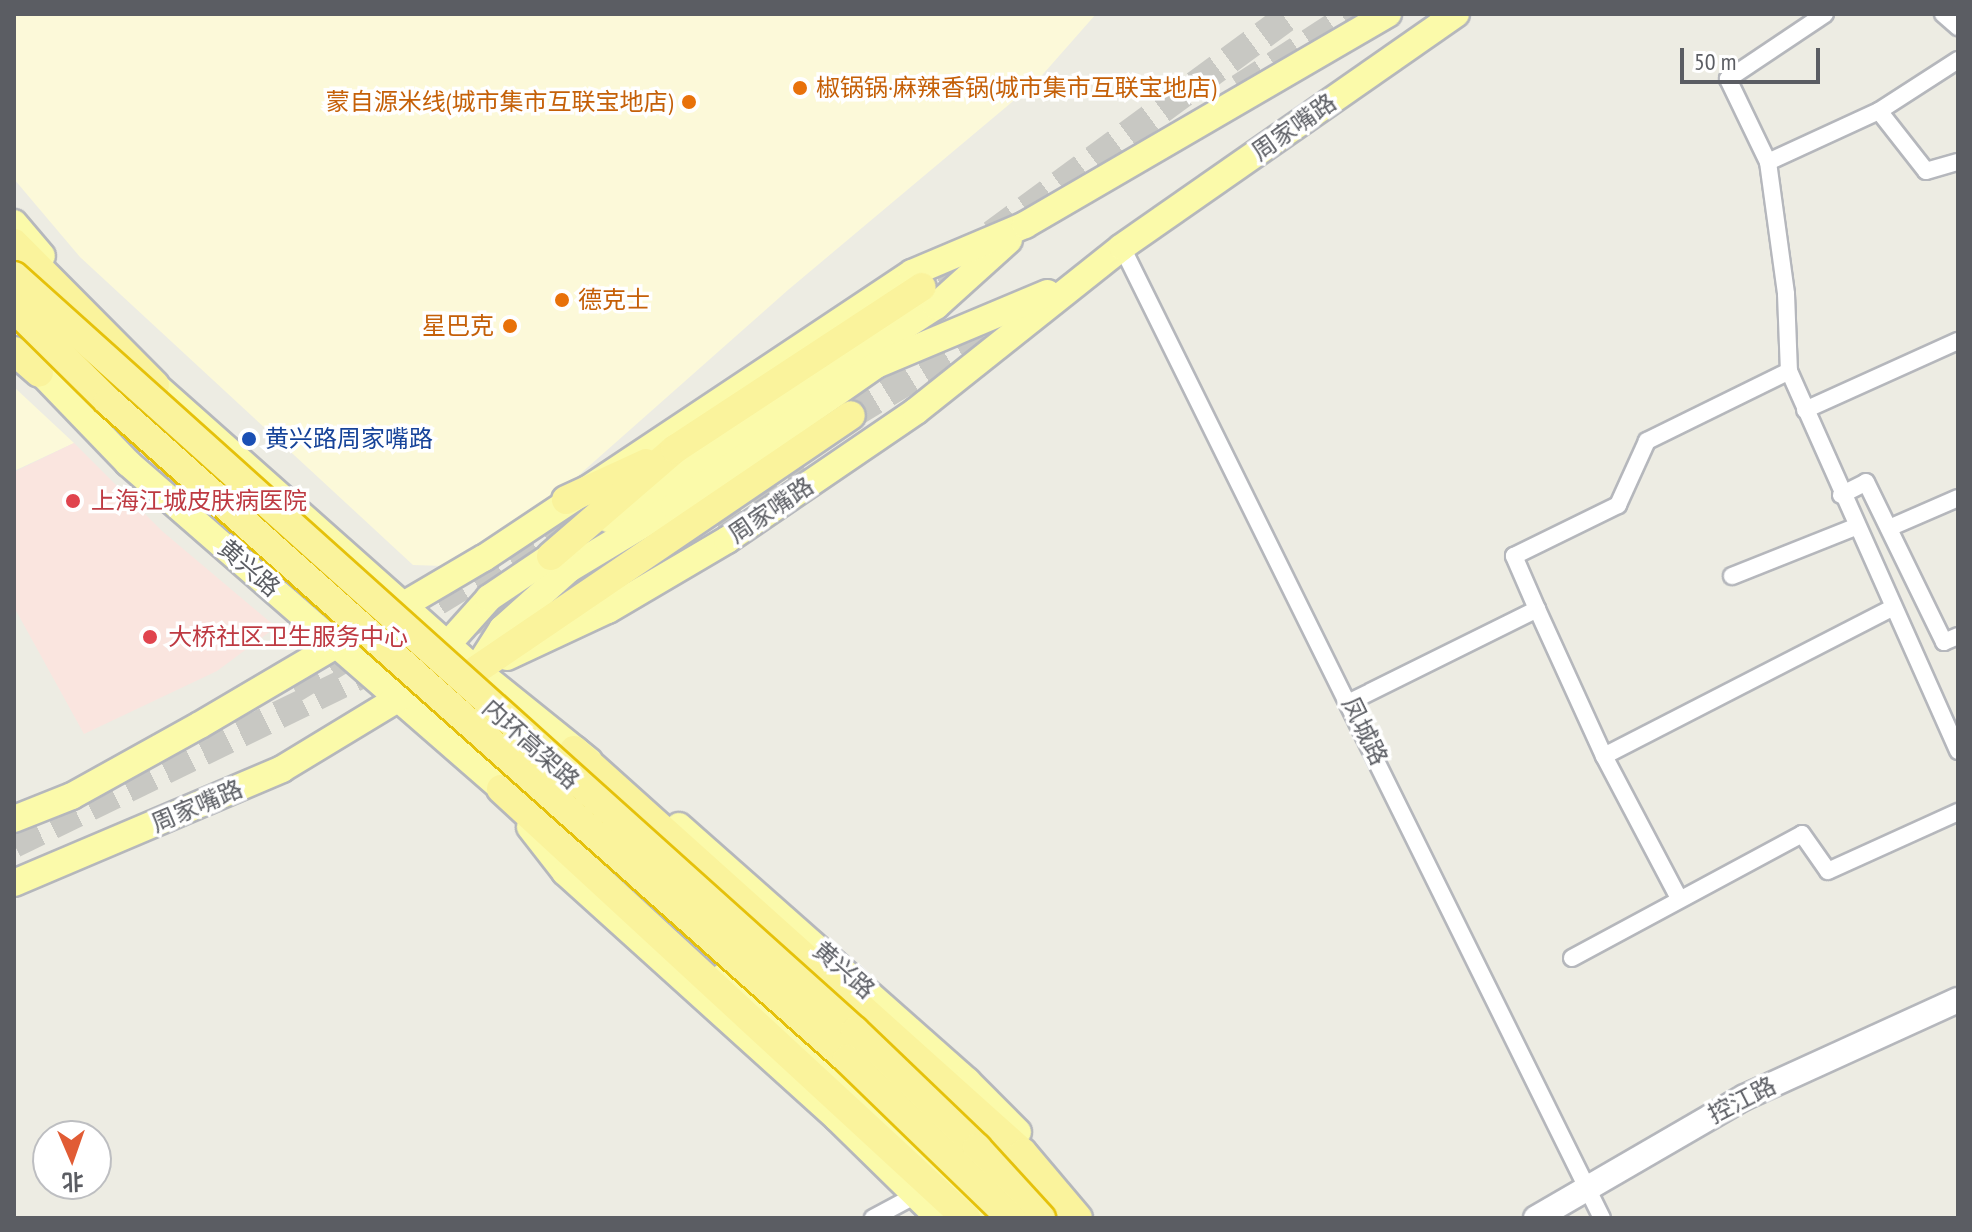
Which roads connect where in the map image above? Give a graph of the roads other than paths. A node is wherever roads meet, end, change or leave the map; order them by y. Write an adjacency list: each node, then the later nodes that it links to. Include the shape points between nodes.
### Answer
1 (1388, 14): 11 (main road, 周家嘴路)
2 (1456, 14): 13 (main road, 周家嘴路)
3 (1825, 14): 8 (street, via 1728,79)
4 (1943, 14): 5 (street)
5 (1958, 27)
6 (1958, 60): 7 (street)
7 (1879, 111): 8 (street); 9 (street, via 1926,171)
8 (1768, 162): 23 (street, via 1786,294)
9 (1958, 162)
10 (14, 223): 24 (main road, 黄兴路)
11 (1025, 225): 30 (main road, 周家嘴路, via 912,273); 33 (main road, via 936,306)
12 (14, 243): 24 (highway)
13 (1122, 247): 16 (main road, 周家嘴路); 43 (street, 凤城路)
14 (14, 258): 24 (main road, 黄兴路, via 97,340)
15 (14, 276): 56 (highway, 内环高架路, bridge)
16 (1076, 281): 41 (main road, 周家嘴路, via 916,411 727,540 608,610); 41 (main road, via 876,365 674,506 569,569 502,629)
17 (922, 287): 27 (highway)
18 (14, 308): 61 (highway, 内环高架路, bridge, via 108,401 847,1059)
19 (1958, 341): 25 (street)
20 (14, 343): 22 (main road, 黄兴路)
21 (14, 351): 22 (highway)
22 (26, 367): 40 (main road, 黄兴路)
23 (1789, 371): 25 (street); 37 (street, via 1647,441 1618,505 1514,556)
24 (155, 385): 35 (main road, 黄兴路)
25 (1805, 410): 28 (street)
26 (851, 415): 41 (highway)
27 (675, 449): 30 (highway); 33 (highway)
28 (1841, 495): 31 (street); 32 (street, via 1866,482)
29 (1958, 498): 32 (street)
30 (566, 500): 35 (main road, 周家嘴路)
31 (1855, 527): 34 (street); 36 (street)
32 (1889, 528): 38 (street, via 1944,642)
33 (551, 556): 39 (main road, via 489,598)
34 (1732, 576)
35 (407, 603): 39 (main road, 黄兴路); 40 (main road, 周家嘴路)
36 (1892, 608): 45 (street); 46 (street)
37 (1537, 609): 43 (street); 46 (street)
38 (1958, 636)
39 (450, 644): 41 (main road, 黄兴路); 42 (main road)
40 (338, 645): 42 (main road, 黄兴路); 49 (main road, 周家嘴路, via 72,796)
41 (476, 670): 42 (main road, 周家嘴路); 44 (main road, 黄兴路)
42 (401, 697): 47 (main road, 黄兴路); 50 (main road, 周家嘴路, via 282,769)
43 (1350, 702): 54 (street, 凤城路)
44 (574, 750): 56 (highway, via 991,1124); 62 (main road, 黄兴路, via 644,795 967,1081 1030,1145)
45 (1958, 751)
46 (1604, 756): 51 (street)
47 (501, 789): 55 (main road, 黄兴路, via 565,872); 59 (highway); 60 (main road, 黄兴路, via 841,1078)
48 (1958, 812): 51 (street, via 1828,871 1802,834)
49 (14, 819)
50 (14, 883)
51 (1679, 898): 52 (street)
52 (1572, 958)
53 (1958, 1000): 54 (main road, 控江路, via 1745,1097)
54 (1586, 1185): 63 (main road, 控江路); 64 (street, 凤城路)
55 (916, 1195): 57 (street); 58 (main road, 黄兴路)
56 (1060, 1214)
57 (873, 1218)
58 (939, 1218)
59 (966, 1218)
60 (987, 1218)
61 (1011, 1218)
62 (1088, 1218)
63 (1536, 1218)
64 (1602, 1218)

